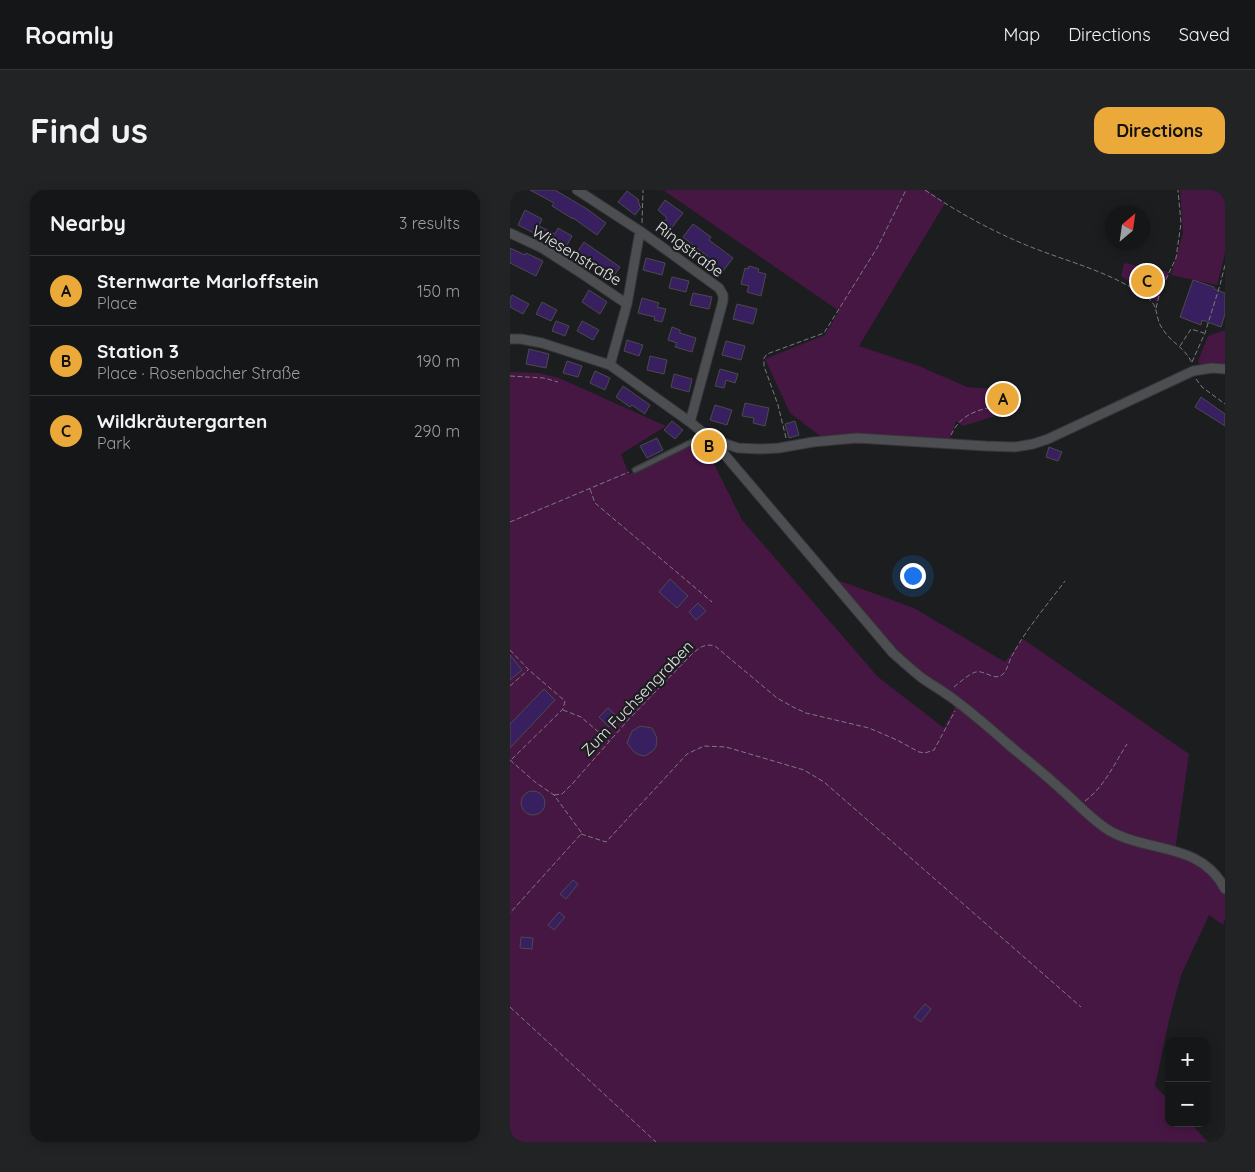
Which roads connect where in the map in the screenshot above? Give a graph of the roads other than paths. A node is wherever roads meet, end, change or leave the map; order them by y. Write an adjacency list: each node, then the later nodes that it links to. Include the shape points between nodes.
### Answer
1 (577, 190): 2 (street, Ringstraße)
2 (640, 231): 4 (street); 8 (street, Ringstraße, via 723,294)
3 (510, 233): 4 (street, Wiesenstraße, via 542,248)
4 (627, 304): 6 (street)
5 (510, 339): 6 (street, via 542,342)
6 (610, 365): 8 (street)
7 (1225, 369): 10 (street, via 1193,371 1048,439 1015,447 857,438 760,449)
8 (690, 422): 9 (street)
9 (708, 437): 10 (street); 11 (street); 12 (lane)
10 (738, 448): 11 (street)
11 (732, 463): 13 (street, via 894,653 922,678 959,703 1109,830 1126,839 1177,851 1196,860 1208,868)
12 (635, 470)
13 (1225, 889)

